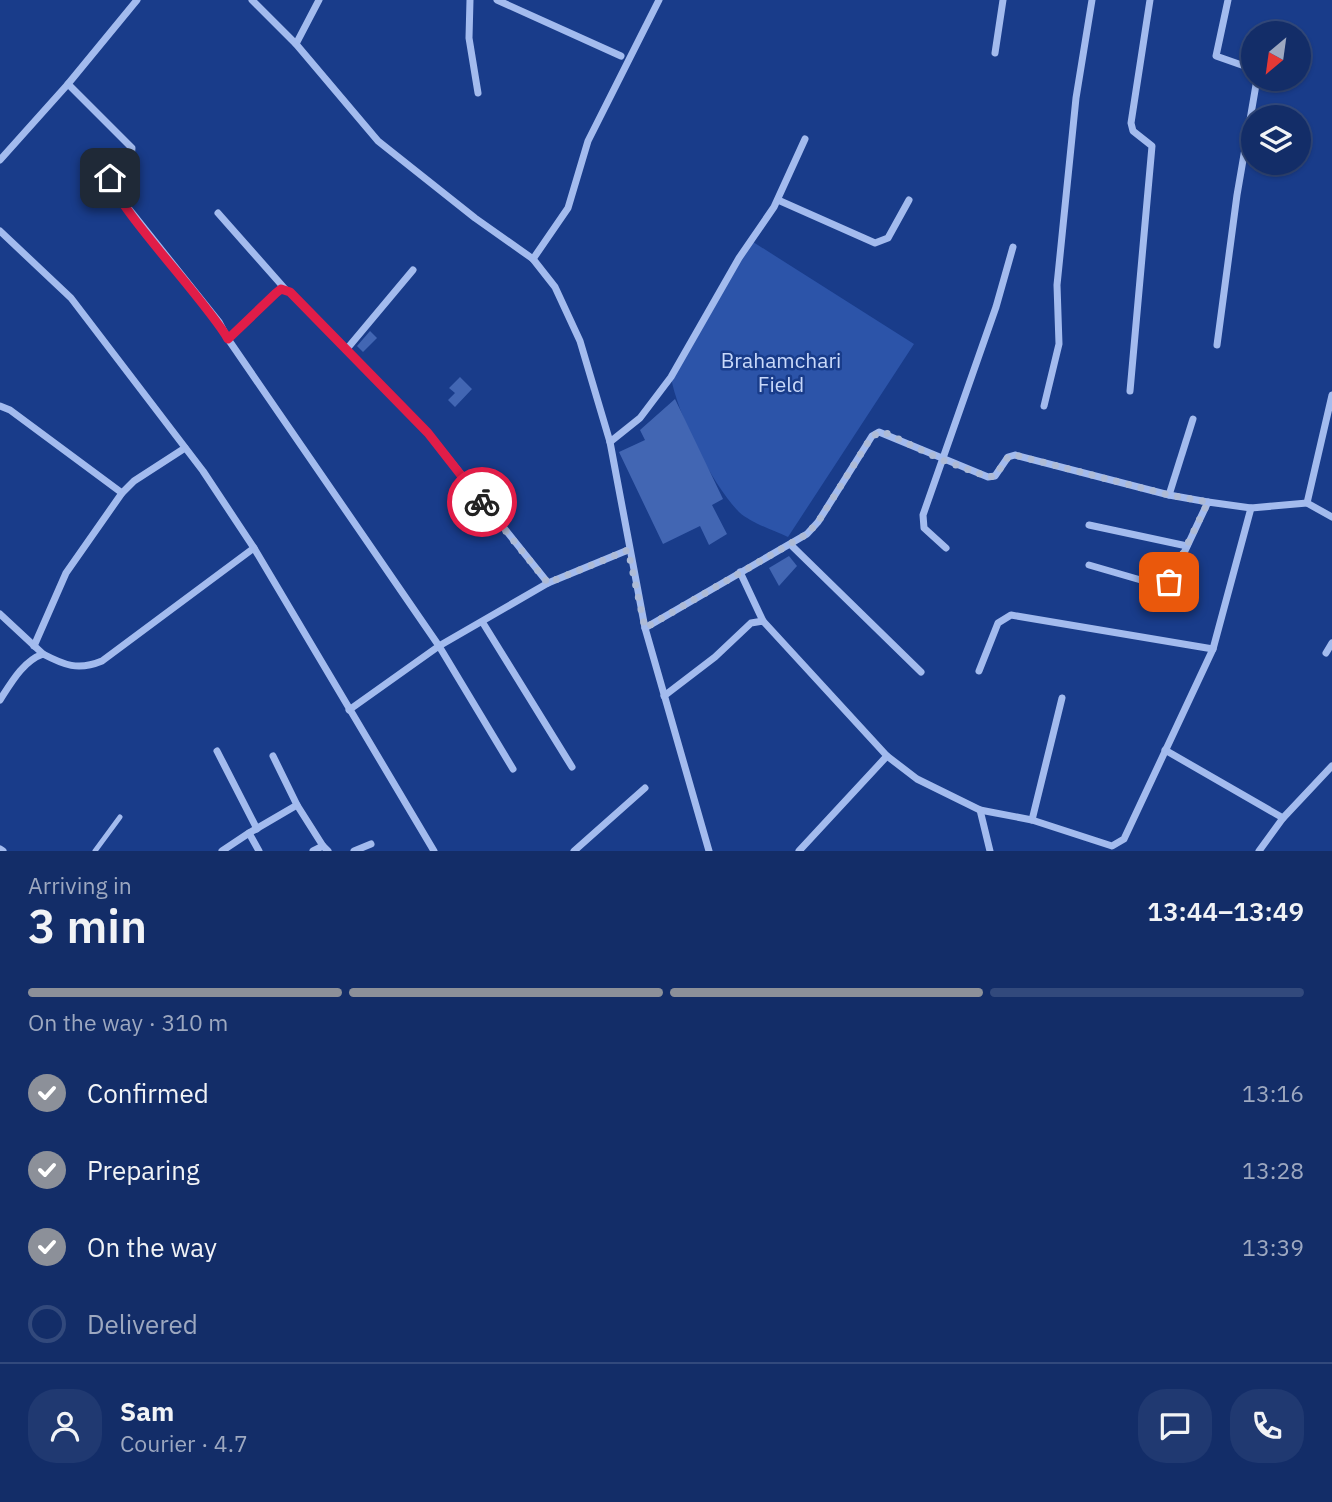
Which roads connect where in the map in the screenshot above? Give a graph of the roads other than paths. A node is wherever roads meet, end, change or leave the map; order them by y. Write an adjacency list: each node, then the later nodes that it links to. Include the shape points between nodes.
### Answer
1 (137, 0): 15 (street)
2 (252, 0): 11 (street)
3 (319, 0): 11 (street)
4 (470, 0): 17 (street, via 468,38)
5 (497, 0): 13 (street)
6 (659, 0): 25 (street, via 588,141 568,208)
7 (1003, 0): 12 (street)
8 (1092, 0): 34 (street, via 1076,98 1057,285 1059,344)
9 (1150, 0): 31 (street, via 1131,123 1133,131 1150,142 1152,153)
10 (1228, 0): 14 (street, via 1216,56)
11 (296, 44): 25 (street, via 378,141)
12 (995, 53)
13 (621, 56)
14 (1241, 65)
15 (68, 84): 19 (street); 28 (street, via 132,148 129,161 111,175 113,188)
16 (1255, 91): 29 (street)
17 (478, 93)
18 (805, 139): 20 (street)
19 (0, 160)
20 (778, 200): 21 (street, via 875,243 888,239); 36 (street, via 671,377 640,418)
21 (909, 200)
22 (218, 213): 27 (street)
23 (0, 231): 37 (street, via 71,298)
24 (1013, 247): 38 (street)
25 (533, 259): 36 (street, via 555,287 575,330)
26 (413, 270): 30 (street)
27 (286, 289): 28 (street); 30 (street)
28 (228, 339): 60 (street)
29 (1217, 345)
30 (346, 350): 53 (street, via 428,433)
31 (1130, 391)
32 (1332, 395): 42 (street)
33 (0, 406): 39 (street)
34 (1044, 406)
35 (1193, 419): 40 (street)
36 (610, 442): 50 (street)
37 (185, 448): 39 (street); 48 (street)
38 (942, 460): 40 (street, via 992,477 1015,455); 46 (street, via 891,435 874,433 818,522); 49 (street, via 922,522)
39 (122, 493): 59 (street, via 66,573)
40 (1169, 495): 41 (street)
41 (1208, 502): 43 (street); 47 (street)
42 (1307, 503): 43 (street); 44 (street)
43 (1251, 508): 61 (street)
44 (1332, 517)
45 (1089, 525): 47 (street)
46 (792, 545): 52 (street); 65 (street)
47 (1187, 546): 51 (street, via 1165,584)
48 (254, 548): 63 (street, via 102,661 73,668); 69 (street)
49 (946, 548)
50 (628, 550): 53 (street); 57 (street)
51 (1089, 565)
52 (740, 572): 55 (street); 57 (street)
53 (548, 583): 56 (street)
54 (0, 614): 59 (street)
55 (763, 621): 66 (street, via 751,623); 73 (street)
56 (483, 623): 60 (street); 75 (street)
57 (645, 628): 66 (street)
58 (1332, 643): 62 (street)
59 (34, 646): 63 (street)
60 (439, 646): 69 (street); 76 (street)
61 (1213, 649): 64 (street, via 1011,615 998,623); 70 (street)
62 (1326, 653)
63 (43, 654): 68 (street, via 13,679)
64 (979, 671)
65 (922, 672)
66 (664, 696): 93 (street)
67 (1062, 698): 82 (street)
68 (0, 700)
69 (349, 710): 91 (street)
70 (1165, 750): 81 (street); 82 (street, via 1124,839 1116,845)
71 (217, 751): 83 (street)
72 (273, 756): 78 (street)
73 (887, 756): 79 (street, via 917,779); 94 (street)
74 (1332, 766): 81 (street)
75 (572, 767)
76 (513, 769)
77 (645, 788): 92 (street)
78 (297, 805): 83 (street); 85 (street)
79 (981, 810): 82 (street); 95 (street)
80 (120, 817): 86 (lane)
81 (1283, 818): 96 (street)
82 (1032, 820)
83 (253, 831): 87 (street); 88 (street)
84 (371, 844): 90 (street)
85 (326, 848): 89 (street)
86 (95, 851)
87 (222, 851)
88 (259, 851)
89 (313, 851)
90 (354, 851)
91 (434, 851)
92 (574, 851)
93 (709, 851)
94 (799, 851)
95 (990, 851)
96 (1259, 851)

